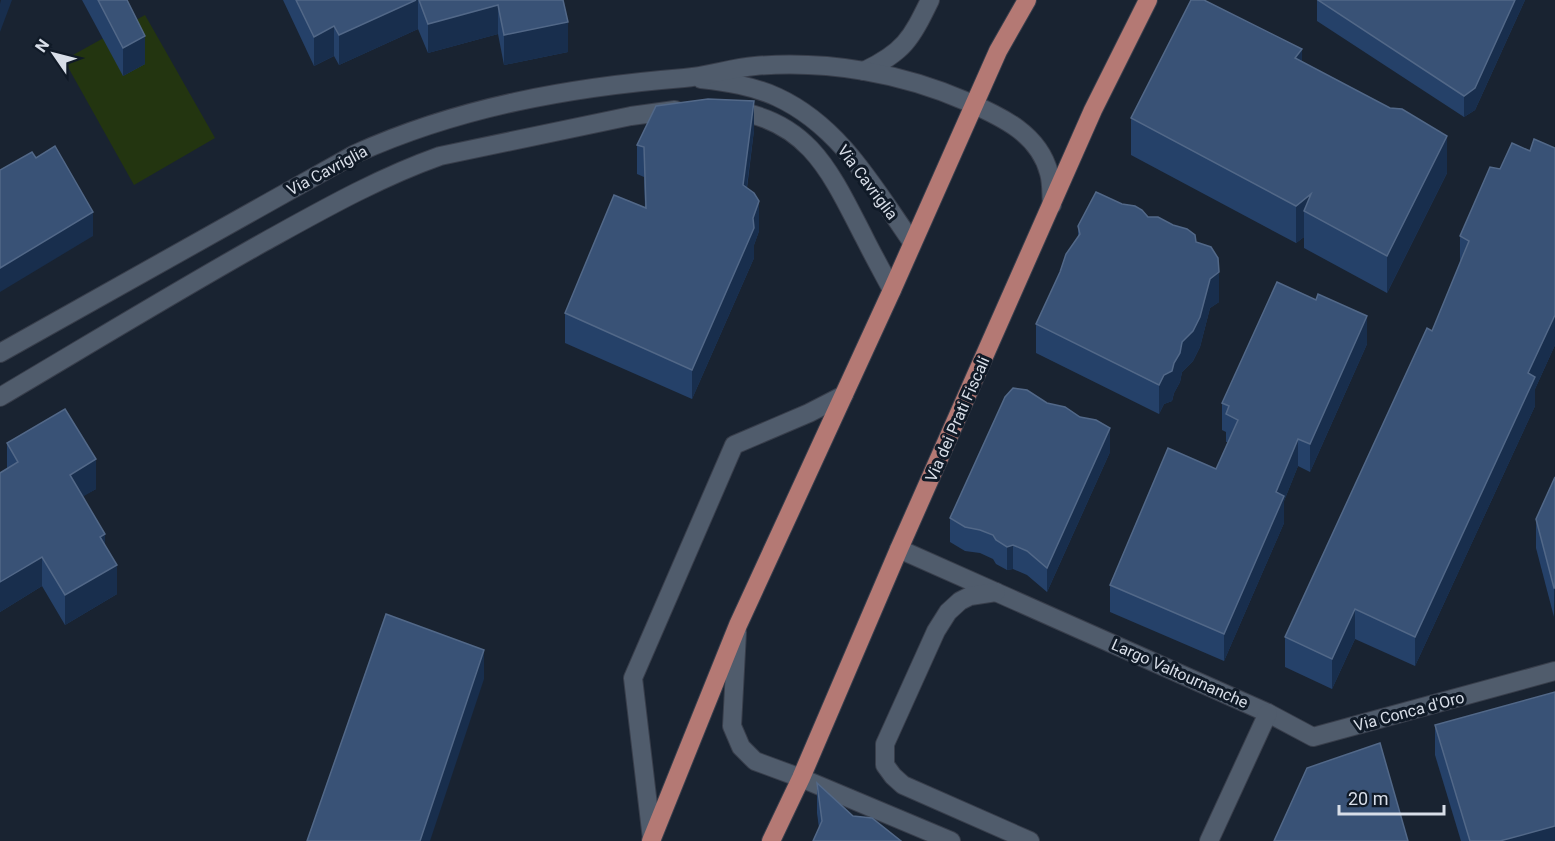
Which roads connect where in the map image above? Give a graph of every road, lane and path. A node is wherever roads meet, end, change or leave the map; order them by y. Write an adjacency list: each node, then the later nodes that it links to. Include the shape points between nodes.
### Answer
1 (930, 0): 4 (street, via 902,48)
2 (1027, 0): 6 (main road)
3 (1148, 0): 7 (main road, Via dei Prati Fiscali)
4 (864, 71): 5 (street, Via Cavriglia, via 755,66); 6 (street, Via Cavriglia, via 936,88)
5 (687, 77): 8 (street, Via Cavriglia, via 764,92 812,118 858,164); 10 (street, Via Cavriglia, via 578,90 506,104 376,145 307,179)
6 (974, 104): 7 (street, Via Cavriglia, via 1019,128 1039,150 1049,174); 8 (main road)
7 (1052, 205): 13 (main road, Via dei Prati Fiscali)
8 (912, 242): 9 (main road)
9 (892, 290): 11 (main road); 12 (street, via 840,190 818,157 794,134 768,118 732,110 632,116 413,165 364,187 199,278)
10 (0, 353)
11 (844, 395): 15 (main road); 19 (street, via 734,445 633,678)
12 (0, 397)
13 (899, 549): 14 (street, Largo Valtournanche); 18 (main road, Via dei Prati Fiscali)
14 (996, 592): 17 (street, Largo Valtournanche); 22 (street, via 960,600 948,612 888,734 885,765 903,785)
15 (738, 625): 18 (street, via 731,716 734,733 755,761); 19 (main road)
16 (1555, 671): 17 (street, Via Conca d'Oro, via 1313,737)
17 (1268, 712): 23 (street, Largo Valtournanche)
18 (801, 778): 20 (main road, Via dei Prati Fiscali); 21 (street)
19 (652, 840)
20 (771, 841)
21 (951, 841)
22 (1030, 841)
23 (1209, 841)

